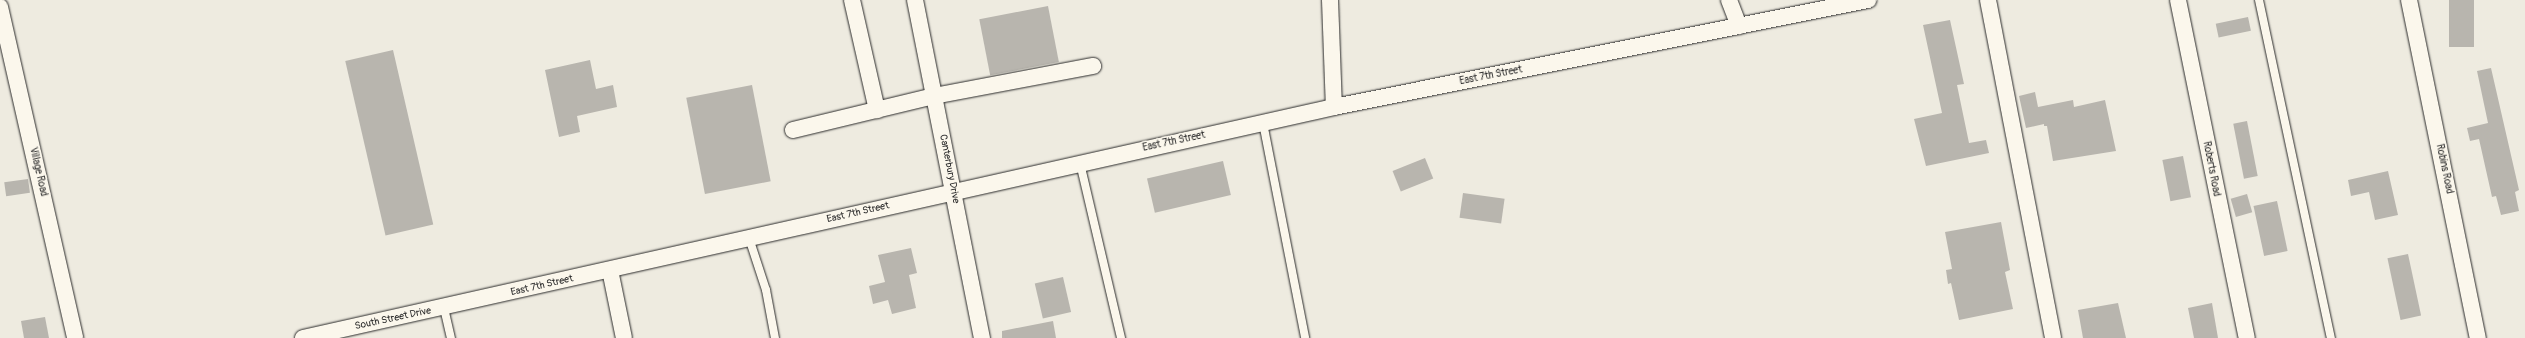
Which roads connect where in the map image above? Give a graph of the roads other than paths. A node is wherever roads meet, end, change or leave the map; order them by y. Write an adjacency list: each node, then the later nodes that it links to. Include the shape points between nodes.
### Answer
1 (852, 0): 15 (street)
2 (914, 0): 13 (street, Canterbury Drive)
3 (1330, 0): 14 (street)
4 (1729, 0): 11 (street)
5 (1868, 0): 11 (street, East 7th Street)
6 (1988, 0): 32 (street)
7 (2178, 0): 33 (street, Roberts Road)
8 (2259, 0): 34 (lane)
9 (2409, 0): 35 (street, Robins Road)
10 (0, 7): 24 (street, Village Road)
11 (1739, 26): 14 (street, East 7th Street)
12 (1093, 66): 13 (street)
13 (934, 96): 15 (street); 19 (street, Canterbury Drive)
14 (1334, 107): 16 (street, East 7th Street)
15 (877, 110): 17 (street)
16 (1263, 123): 18 (street, East 7th Street); 31 (lane)
17 (794, 130)
18 (1080, 163): 19 (street, East 7th Street); 30 (lane)
19 (953, 191): 20 (street, East 7th Street); 29 (street, Canterbury Drive)
20 (749, 238): 21 (street, East 7th Street); 28 (lane, via 766,290)
21 (610, 270): 22 (street, East 7th Street); 27 (street)
22 (483, 300): 23 (street, South Street Drive)
23 (444, 308): 25 (street, South Street Drive); 26 (lane)
24 (75, 338)
25 (303, 338)
26 (450, 338)
27 (624, 338)
28 (775, 338)
29 (982, 338)
30 (1121, 338)
31 (1305, 338)
32 (2053, 338)
33 (2247, 338)
34 (2331, 338)
35 (2478, 338)

